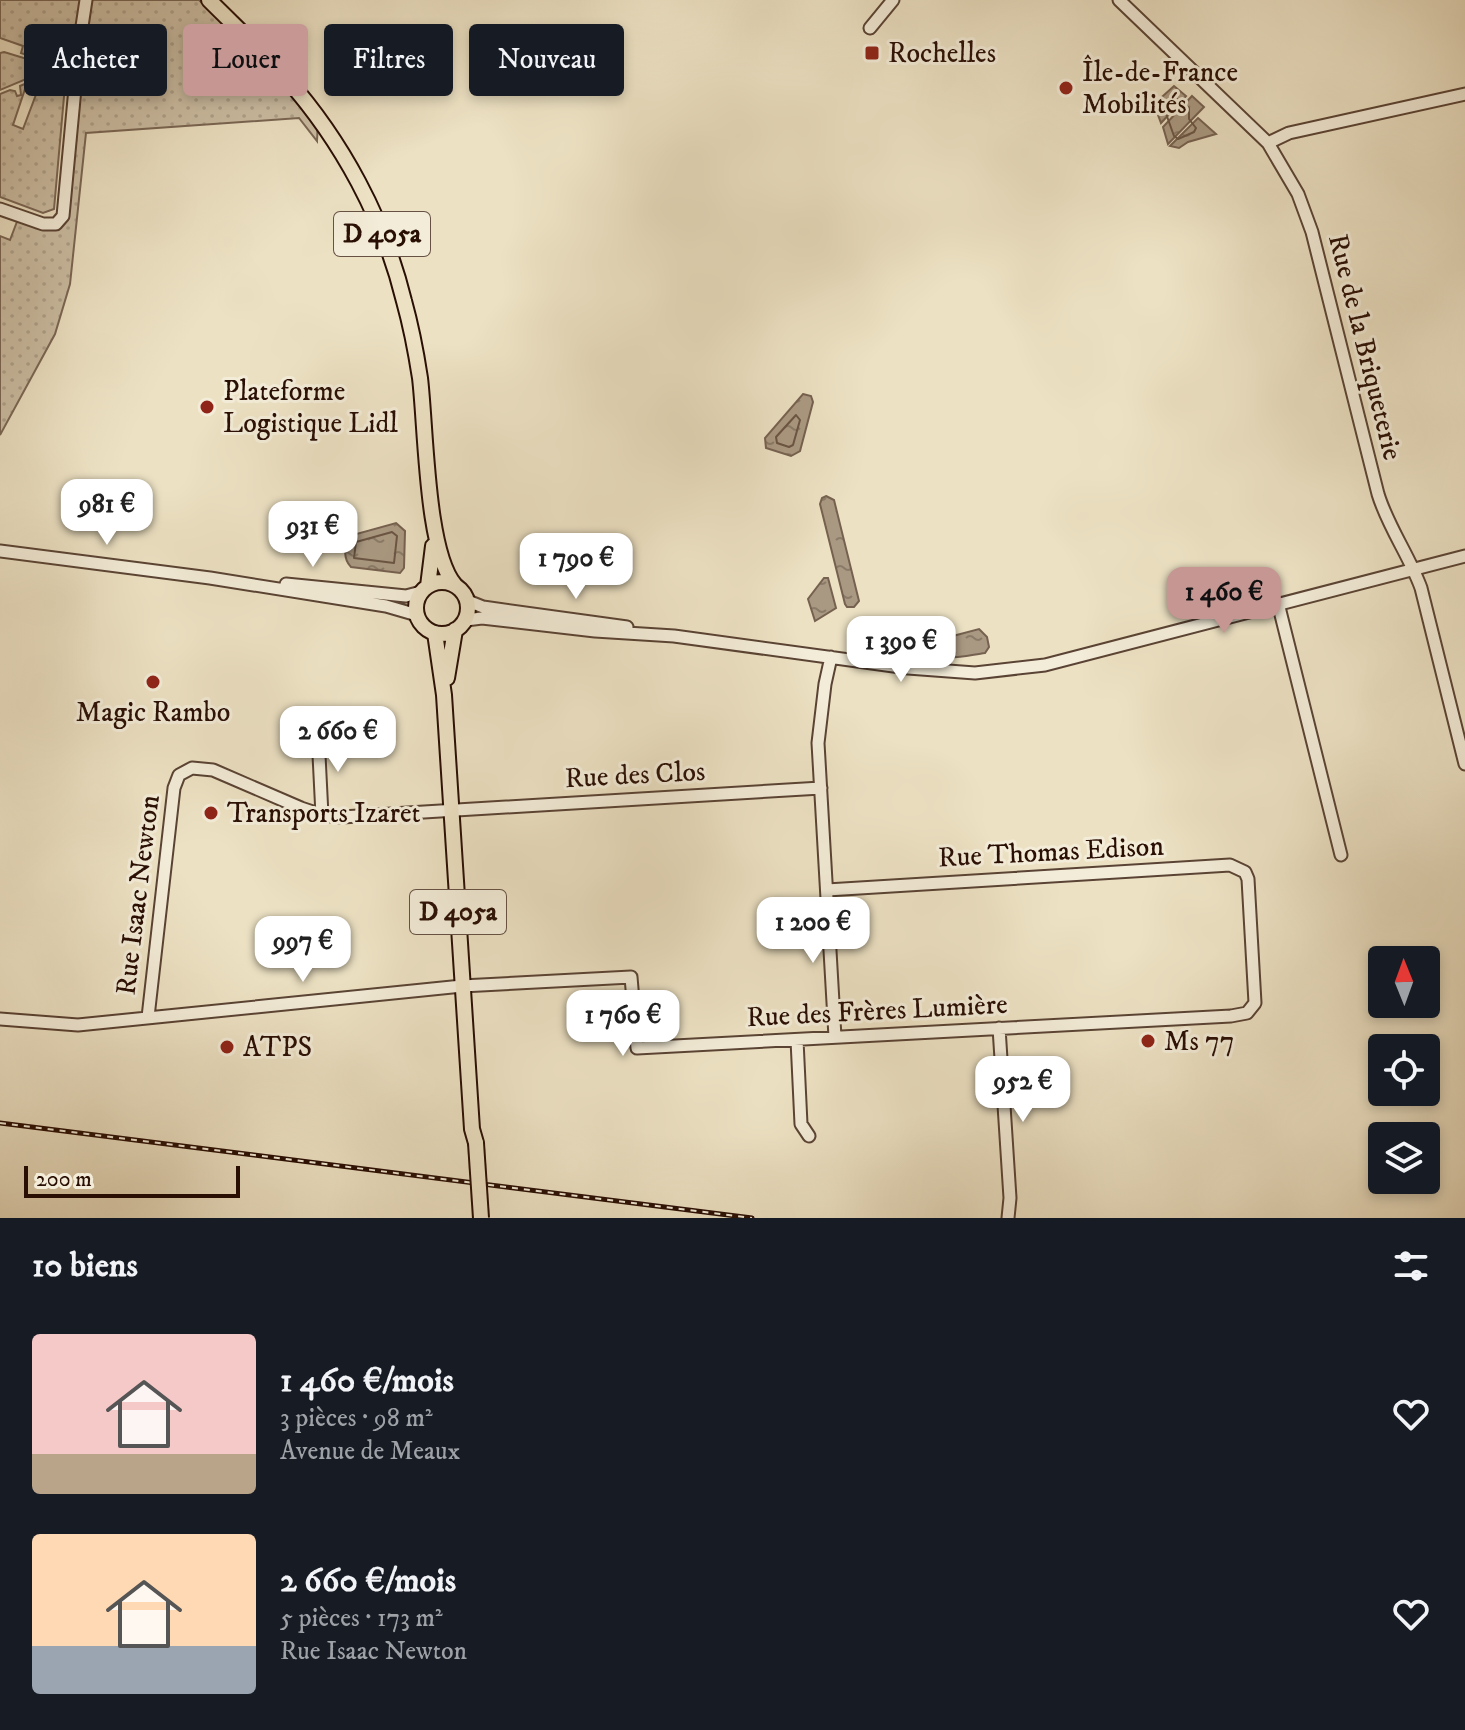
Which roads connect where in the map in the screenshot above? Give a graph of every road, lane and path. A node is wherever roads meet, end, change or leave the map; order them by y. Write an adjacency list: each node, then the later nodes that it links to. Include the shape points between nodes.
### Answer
1 (86, 0): 8 (street, via 63,216 47,225)
2 (209, 0): 9 (main road, D 405a, via 307,104 372,210 397,275 414,345)
3 (893, 0): 5 (street)
4 (1119, 0): 7 (street, Rue de la Briqueterie)
5 (870, 28)
6 (1465, 94): 7 (street, via 1289,133)
7 (1268, 143): 12 (street, Rue de la Briqueterie, via 1298,194 1312,232 1382,509)
8 (0, 209)
9 (434, 522): 14 (main road, D 405a, via 443,567); 15 (main road, D 405a, via 432,570)
10 (0, 551): 13 (street)
11 (1465, 556): 12 (street)
12 (1414, 569): 17 (street); 25 (street, Rue de la Briqueterie)
13 (210, 578): 15 (street, via 396,595); 18 (street)
14 (455, 585): 15 (main road, via 442,582); 16 (main road)
15 (425, 589): 18 (main road)
16 (468, 601): 19 (main road); 21 (street)
17 (1278, 603): 22 (street, via 1045,665 975,673); 29 (street)
18 (417, 615): 20 (main road)
19 (460, 625): 20 (main road); 21 (street, via 482,618); 23 (main road, D 405a)
20 (435, 633): 23 (main road, D 405a)
21 (674, 636): 22 (street)
22 (831, 657): 26 (street, via 818,743)
23 (444, 695): 27 (main road, D 405a)
24 (318, 735): 28 (street)
25 (1465, 764)
26 (821, 788): 27 (street, Rue des Clos); 30 (street)
27 (453, 810): 28 (street, Rue Isaac Newton); 32 (main road, D 405a)
28 (322, 815): 33 (street, Rue Isaac Newton, via 213,770 192,768 179,775)
29 (1341, 855)
30 (827, 890): 31 (street, Rue Thomas Edison, via 1230,865 1245,872); 36 (street)
31 (1250, 904): 35 (street, Rue des Frères Lumière, via 1255,1003 1247,1013)
32 (462, 986): 33 (street); 37 (street, Rue des Frères Lumière, via 631,977 637,1048); 39 (main road, D 405a)
33 (148, 1017): 34 (street, via 78,1025)
34 (0, 1019)
35 (999, 1028): 36 (street, Rue des Frères Lumière); 42 (street)
36 (835, 1037): 37 (street, Rue des Frères Lumière)
37 (797, 1040): 38 (street, via 801,1124)
38 (809, 1136)
39 (472, 1138): 40 (main road); 41 (main road, bridge)
40 (473, 1218)
41 (481, 1218)
42 (1008, 1218)

